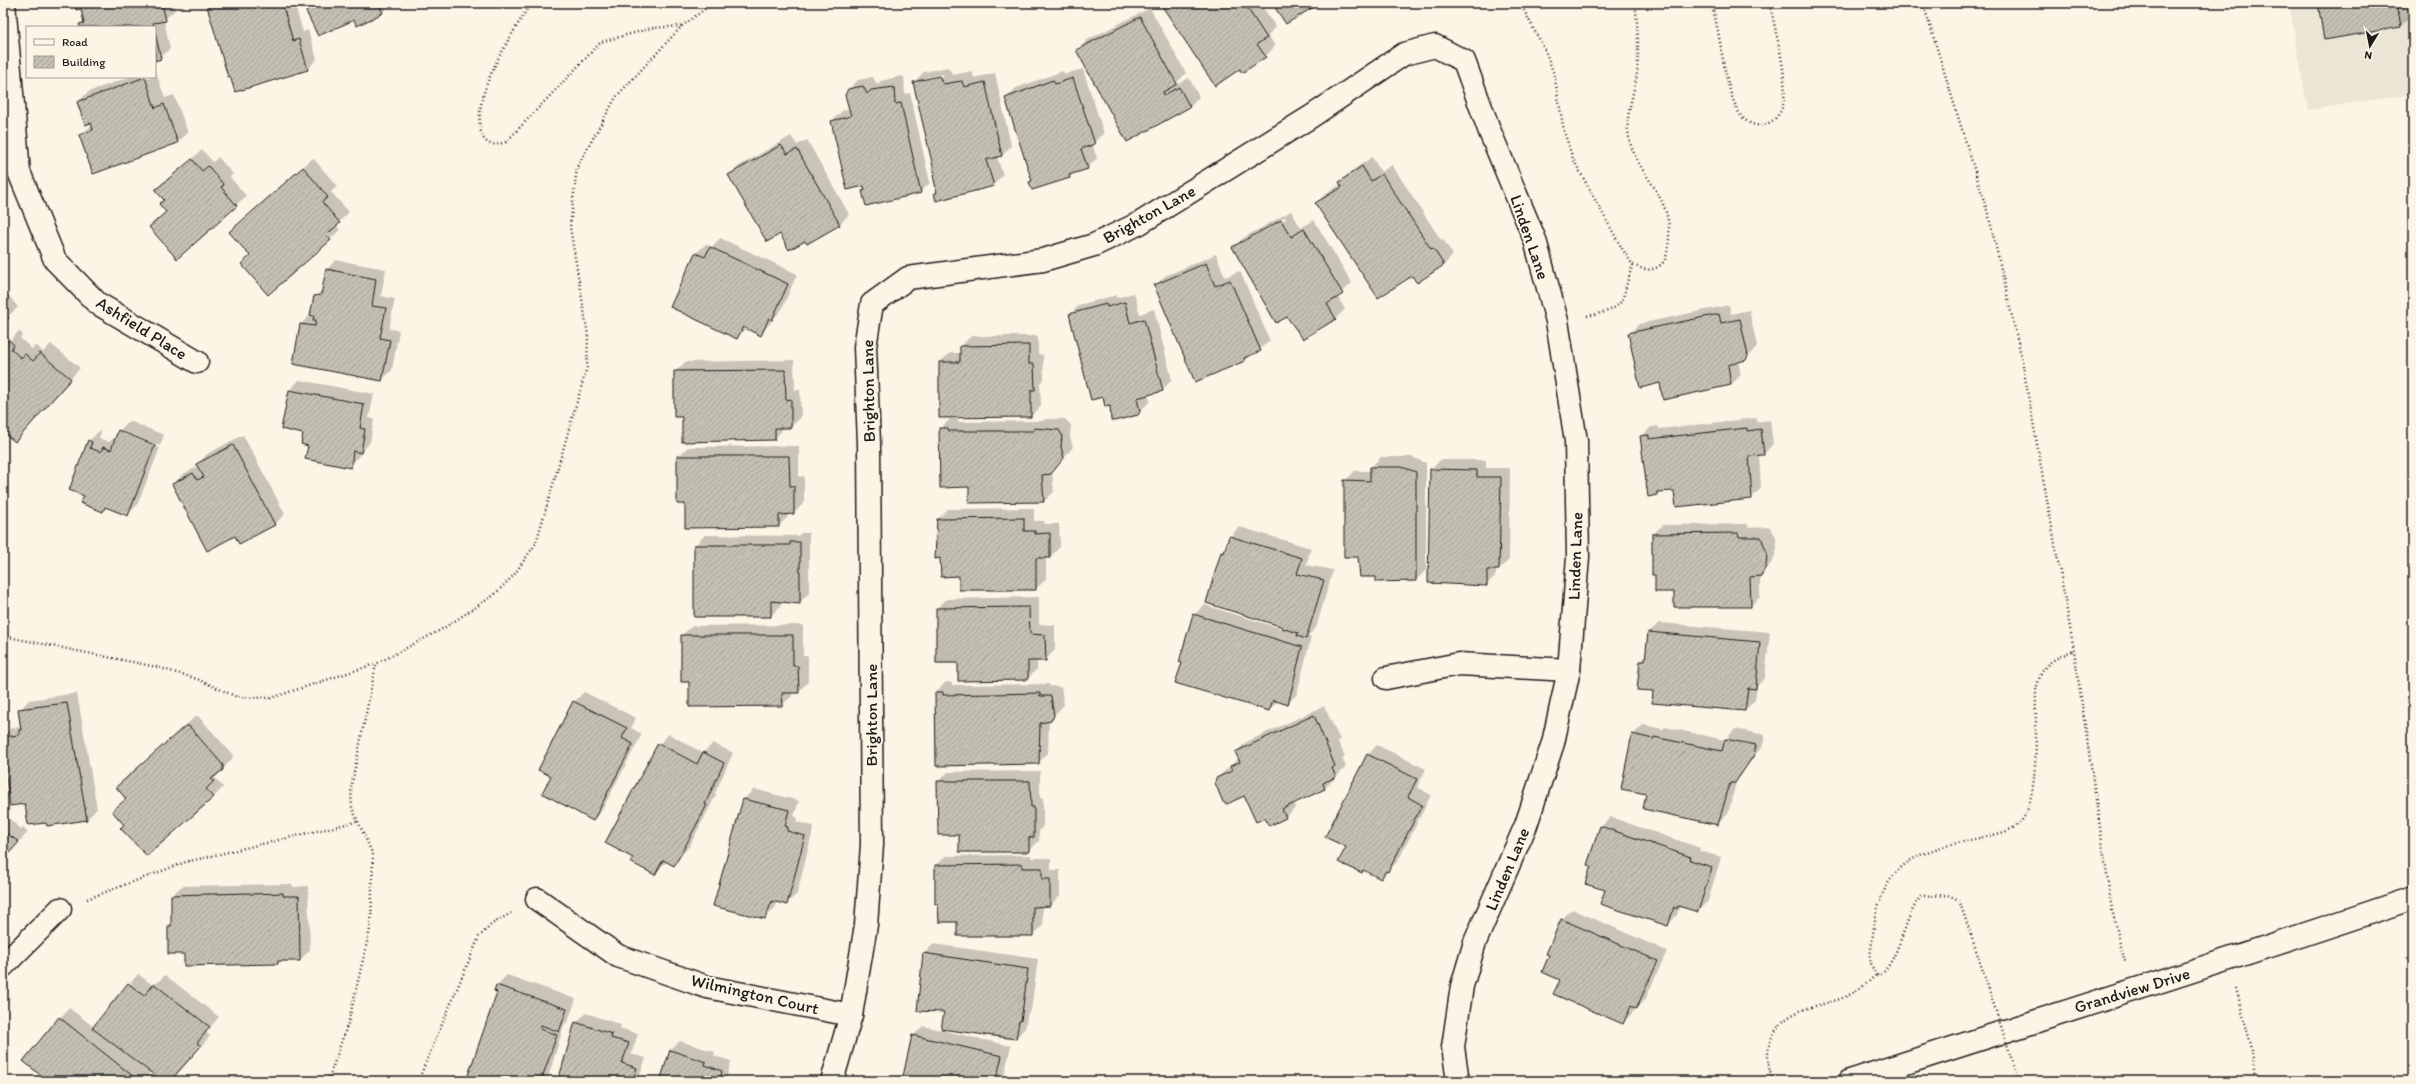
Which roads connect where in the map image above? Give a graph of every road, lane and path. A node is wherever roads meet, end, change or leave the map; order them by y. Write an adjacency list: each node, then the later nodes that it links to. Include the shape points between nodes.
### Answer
1 (4, 3): 13 (street, Ashfield Place, via 19,172 55,260 97,302)
2 (531, 3): 9 (path, via 507,43 484,93 479,123 483,139 495,146 506,142 601,42 652,28)
3 (713, 3): 9 (path)
4 (1520, 3): 11 (path, via 1545,50 1554,74 1564,131 1574,159 1620,247)
5 (1635, 3): 11 (path, via 1637,73 1628,127 1629,138 1632,152 1662,198 1670,230 1667,257 1660,266 1650,270)
6 (1711, 3): 7 (path, via 1738,110 1745,120 1758,126 1769,125 1780,115 1784,100 1784,82)
7 (1770, 3)
8 (1923, 3): 15 (path, via 1987,209 1996,247 2021,355)
9 (682, 26): 16 (path, via 616,97 577,167 570,227 588,335 587,367 536,543 514,575 494,595 444,628)
10 (1435, 46): 12 (street, Linden Lane, via 1464,61 1490,132 1535,240); 27 (street, Brighton Lane, via 1404,54 1312,116 1140,223 1094,245 1043,260 908,278 872,304 864,347 869,443 872,845 866,925)
11 (1634, 265): 12 (path, via 1628,277 1626,296 1619,306 1605,313)
12 (1557, 321): 17 (street, Linden Lane, via 1576,441 1578,557)
13 (197, 362)
14 (3, 636): 16 (path, via 157,667 197,679 237,697 271,698)
15 (2074, 650): 25 (path, via 2044,667 2038,678 2033,793 2022,820 2005,832 1916,856 1896,871 1881,898 1875,920 1870,962); 26 (path, via 2112,910)
16 (376, 664): 19 (path, via 351,788 352,808)
17 (1569, 670): 18 (street, via 1459,664); 31 (street, Linden Lane, via 1553,743 1526,825 1475,942 1462,986 1453,1047)
18 (1386, 678)
19 (359, 821): 22 (path, via 186,862); 28 (path, via 373,855 371,925 349,1020)
20 (2413, 898): 23 (street, Grandview Drive)
21 (537, 899): 27 (street, Wilmington Court, via 618,956 707,987); 29 (path, via 492,924 479,936)
22 (60, 909): 24 (street)
23 (2228, 961): 26 (street, Grandview Drive); 35 (path, via 2240,997)
24 (3, 966)
25 (1877, 974): 32 (path, via 1865,986 1846,996 1793,1015 1779,1026 1771,1036 1766,1056); 34 (path, bridge, via 1882,974 1891,963 1913,908 1921,896 1948,895 1959,900)
26 (2131, 989): 33 (street, Grandview Drive)
27 (851, 1015): 30 (street, Brighton Lane)
28 (328, 1081)
29 (418, 1081)
30 (832, 1081)
31 (1458, 1081)
32 (1773, 1081)
33 (1850, 1081)
34 (2019, 1081)
35 (2255, 1081)

